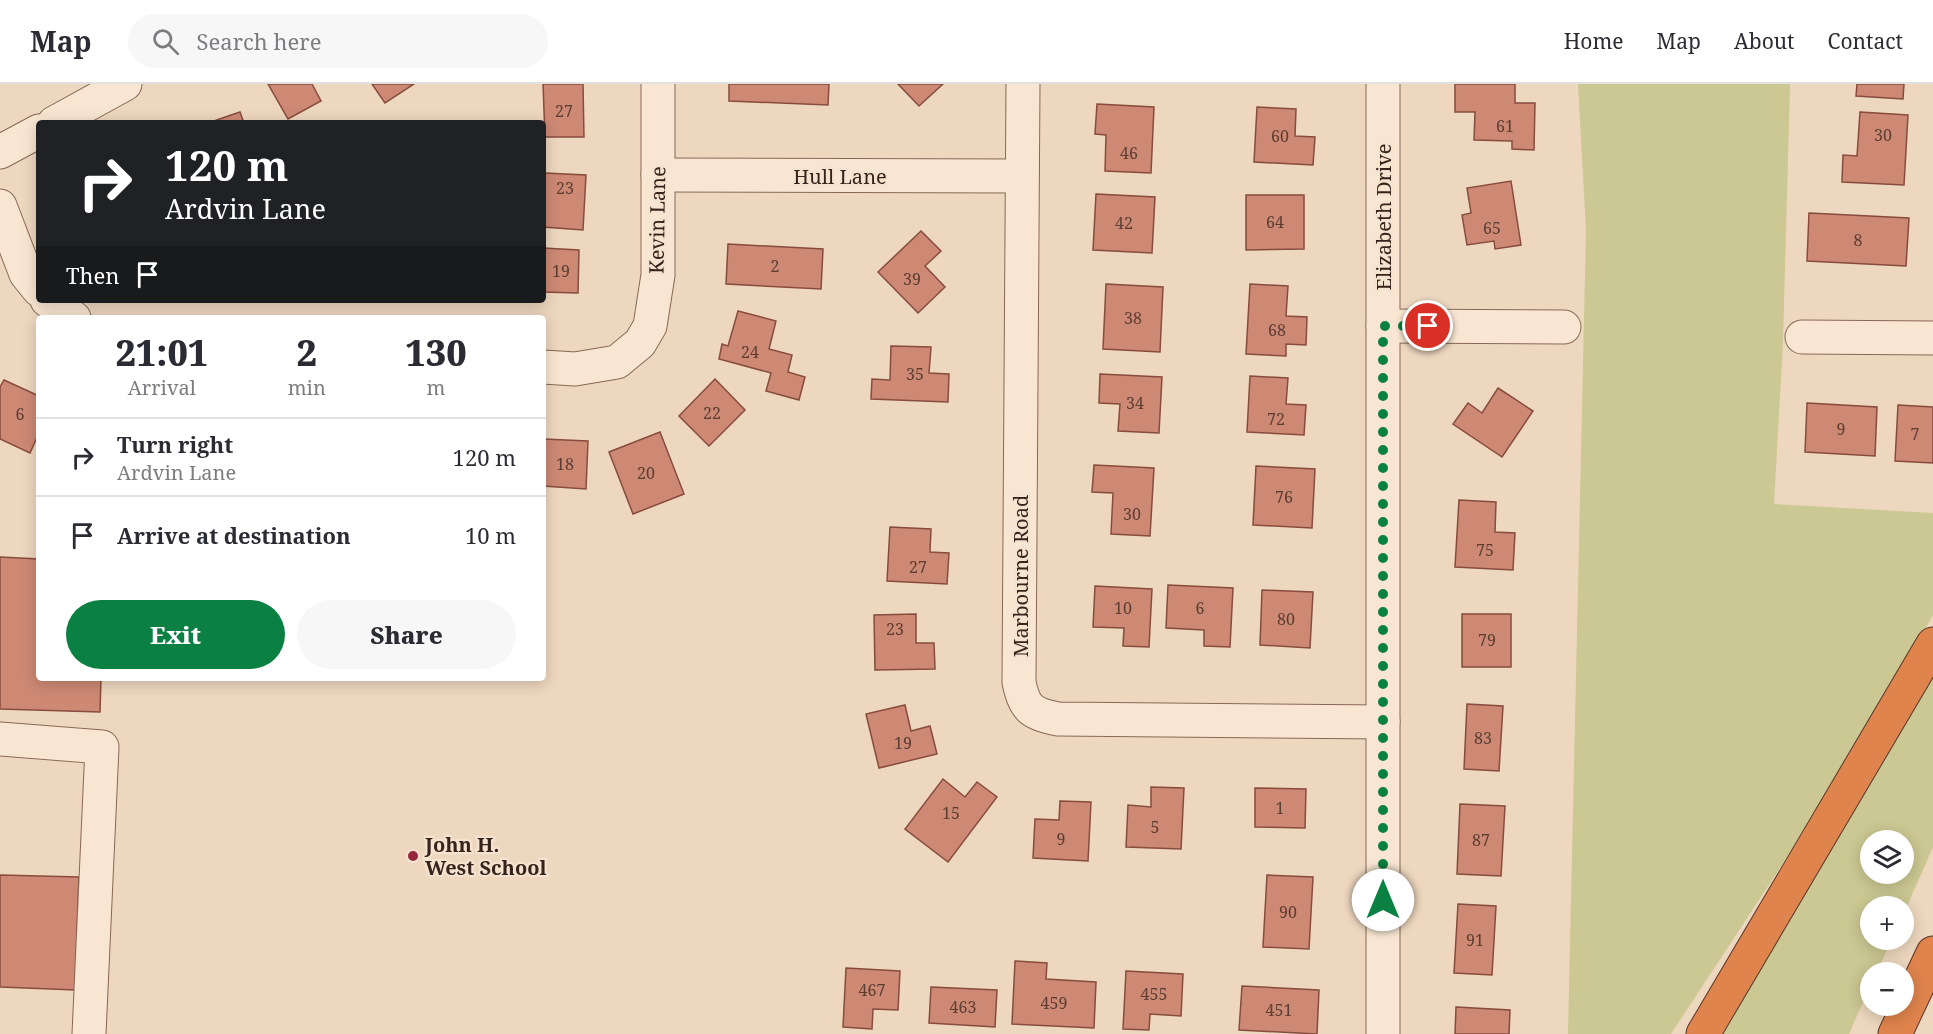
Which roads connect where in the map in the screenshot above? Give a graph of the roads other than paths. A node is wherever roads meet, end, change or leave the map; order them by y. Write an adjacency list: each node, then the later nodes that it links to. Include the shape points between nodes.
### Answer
1 (125, 84): 5 (street)
2 (658, 84): 8 (street, Kevin Lane)
3 (1023, 84): 9 (street, Marbourne Road)
4 (1383, 84): 14 (street, Elizabeth Drive)
5 (59, 120)
6 (36, 133): 7 (street)
7 (0, 152)
8 (658, 175): 9 (street, Hull Lane); 18 (street, Kevin Lane, via 658,275 650,327 640,343 617,362 575,369)
9 (1022, 176): 20 (street, Marbourne Road, via 1019,682 1029,708 1058,719)
10 (0, 206): 11 (street, via 26,274)
11 (36, 286)
12 (52, 303): 13 (street)
13 (70, 315)
14 (1383, 326): 15 (street); 20 (street, Elizabeth Drive)
15 (1564, 327)
16 (1802, 337): 17 (street)
17 (1933, 338)
18 (546, 367)
19 (1933, 644): 25 (highway)
20 (1383, 722): 24 (street, Elizabeth Drive)
21 (0, 739): 23 (street, via 102,747)
22 (1933, 953): 26 (highway)
23 (88, 1034)
24 (1383, 1034)
25 (1703, 1034)
26 (1895, 1034)

